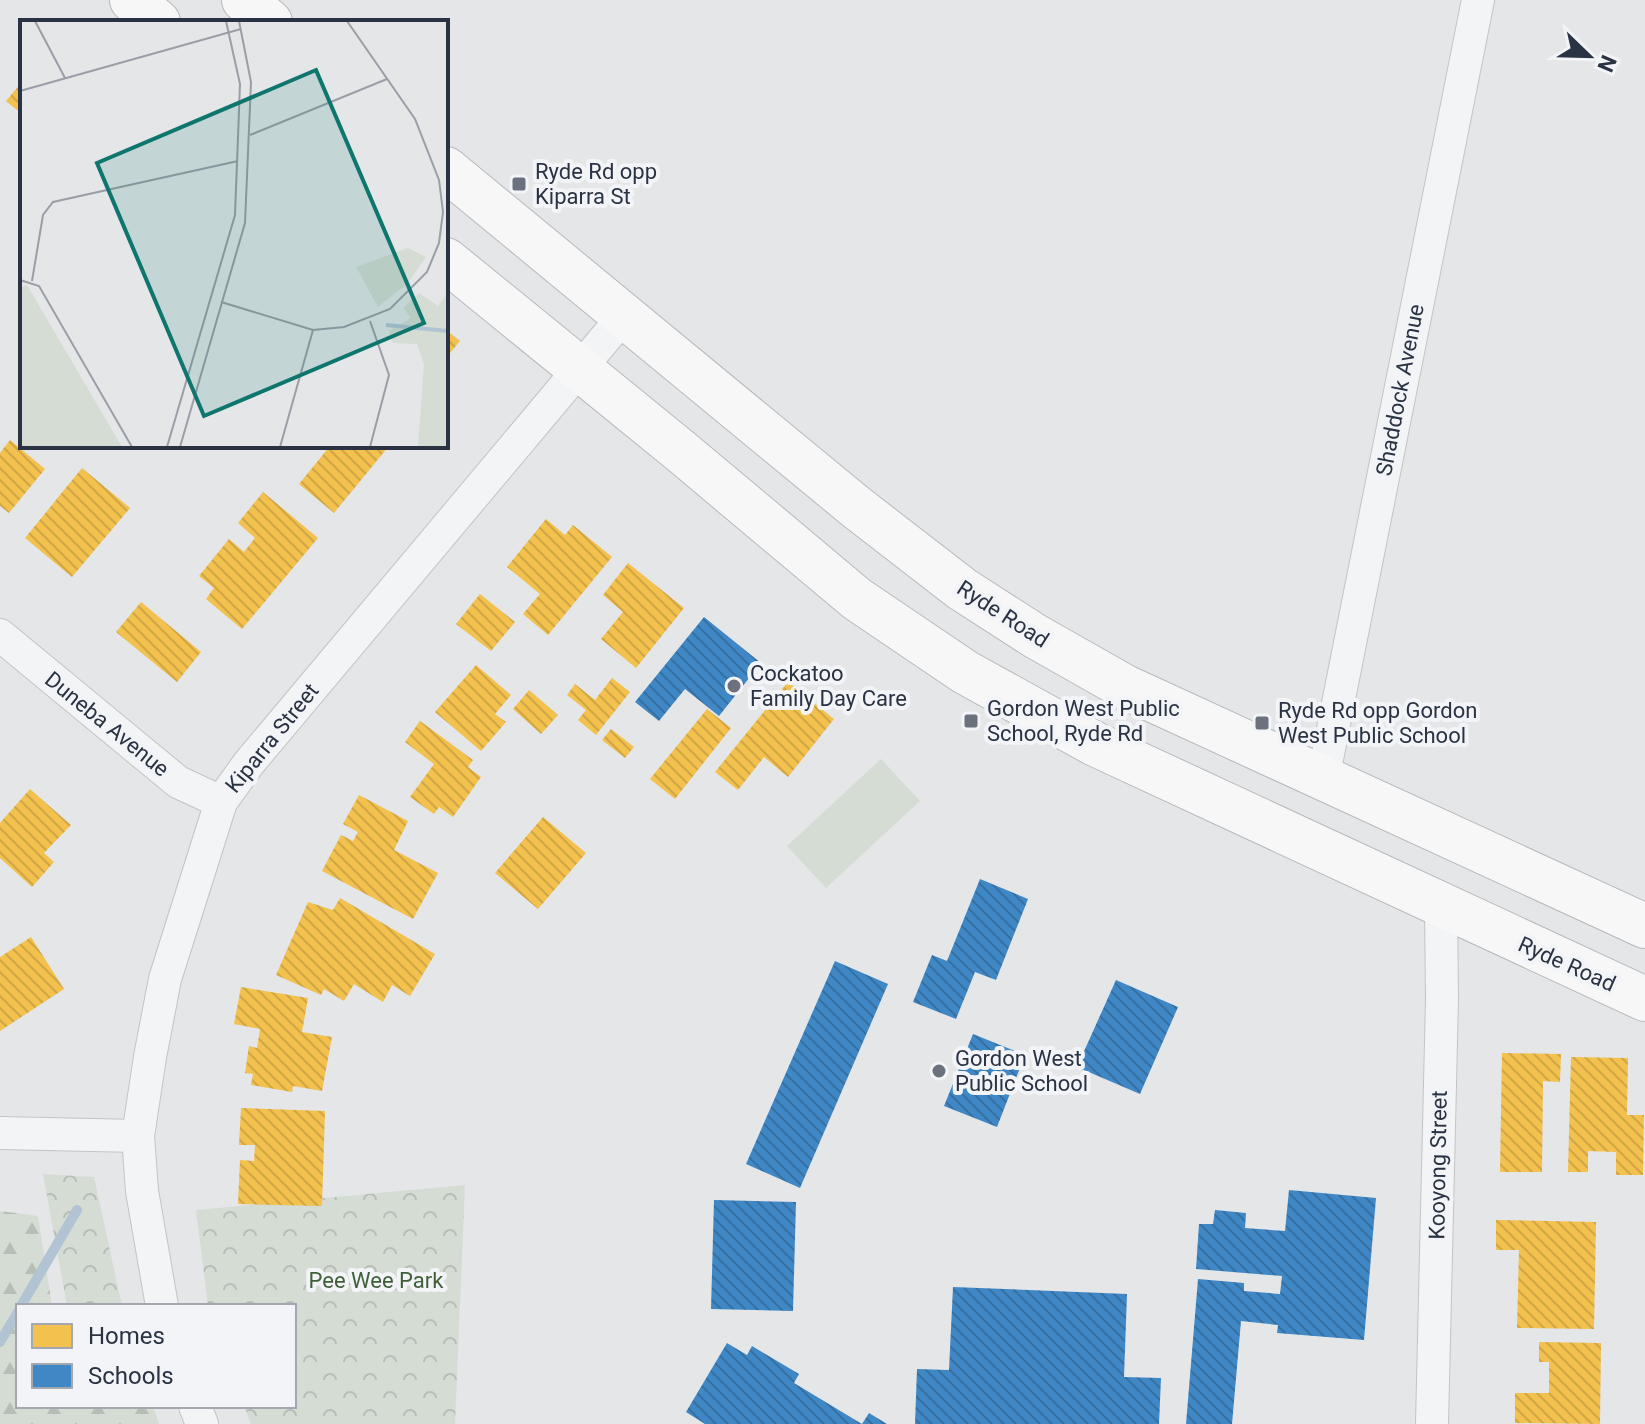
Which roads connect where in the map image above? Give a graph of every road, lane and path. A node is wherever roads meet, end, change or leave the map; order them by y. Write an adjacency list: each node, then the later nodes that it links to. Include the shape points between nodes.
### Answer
1 (132, 0): 4 (highway)
2 (244, 0): 5 (highway)
3 (1478, 0): 11 (street, Shaddock Avenue)
4 (156, 20)
5 (268, 20)
6 (448, 171): 8 (highway, Ryde Road)
7 (448, 262): 9 (highway, Ryde Road)
8 (624, 316): 9 (street, Kiparra Street); 11 (highway, Ryde Road, via 962,589 1125,687)
9 (580, 368): 12 (street, Kiparra Street); 13 (highway, Ryde Road, via 857,599 965,672 1095,744)
10 (0, 635): 12 (street, Duneba Avenue, via 178,782)
11 (1323, 779): 14 (highway, Ryde Road)
12 (221, 802): 17 (street, Kiparra Street, via 165,979)
13 (1441, 907): 15 (highway, Ryde Road); 19 (street, Kooyong Street)
14 (1645, 926)
15 (1645, 999)
16 (0, 1133): 17 (street)
17 (138, 1136): 18 (street, Kiparra Street)
18 (162, 1304)
19 (1432, 1424)

